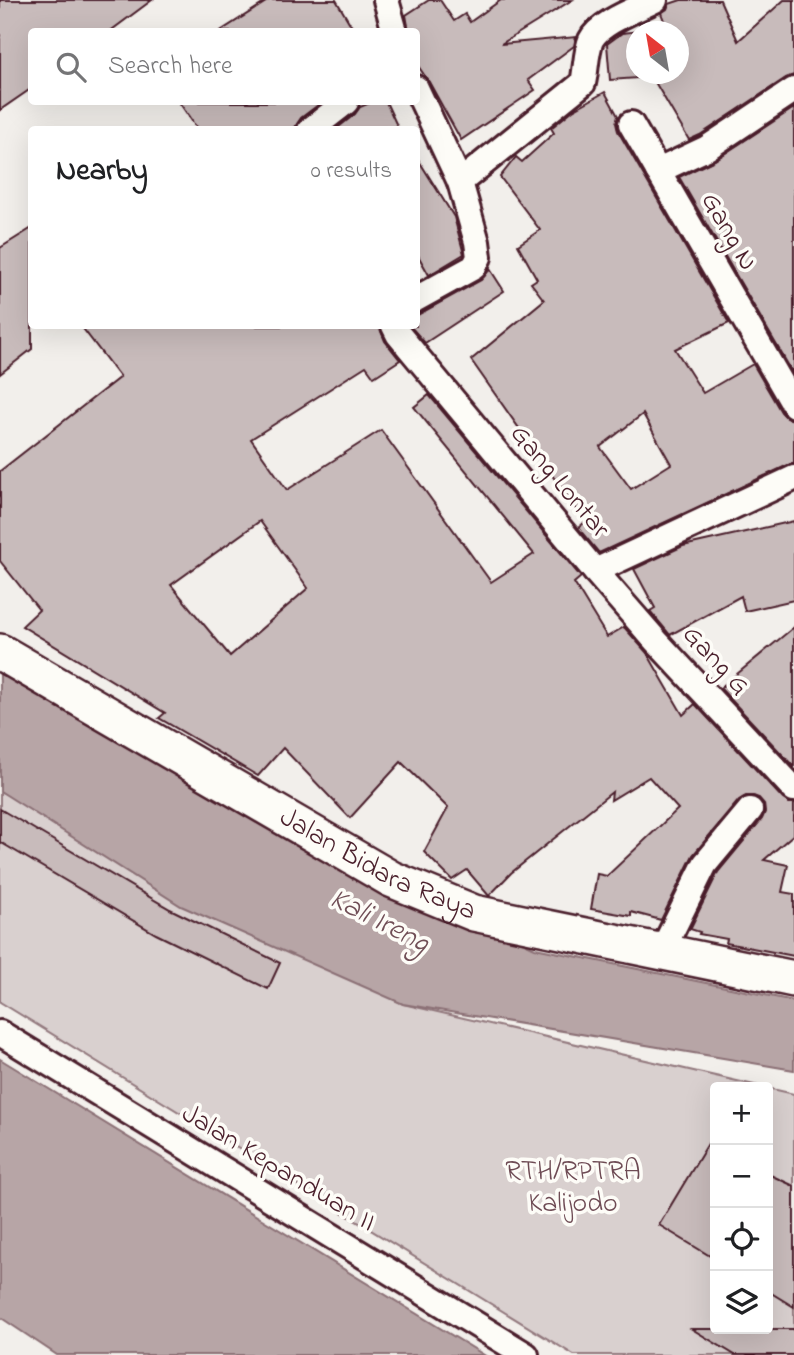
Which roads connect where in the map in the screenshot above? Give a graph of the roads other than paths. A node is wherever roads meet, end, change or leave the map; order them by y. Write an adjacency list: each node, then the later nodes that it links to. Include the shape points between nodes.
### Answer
1 (386, 0): 3 (street)
2 (656, 0): 10 (street, via 598,31 590,41 583,83)
3 (394, 28)
4 (794, 90): 9 (street, via 707,148)
5 (420, 97): 10 (street)
6 (342, 105): 8 (street)
7 (631, 124): 9 (street, Gang N)
8 (315, 126)
9 (658, 171): 13 (street, Gang N)
10 (460, 182): 11 (street, via 478,262)
11 (420, 297)
12 (396, 329): 15 (street, Gang Lontar)
13 (794, 405)
14 (794, 478): 15 (street, Gang Lontar)
15 (595, 571): 17 (street, Gang G)
16 (0, 652): 19 (street, Jalan Bidara Raya, via 391,879 474,913)
17 (794, 789)
18 (750, 810): 19 (street, via 705,864)
19 (662, 951): 20 (street, Jalan Bidara Raya)
20 (794, 979)
21 (0, 1033): 22 (street, Jalan Kepanduan II)
22 (526, 1355)

